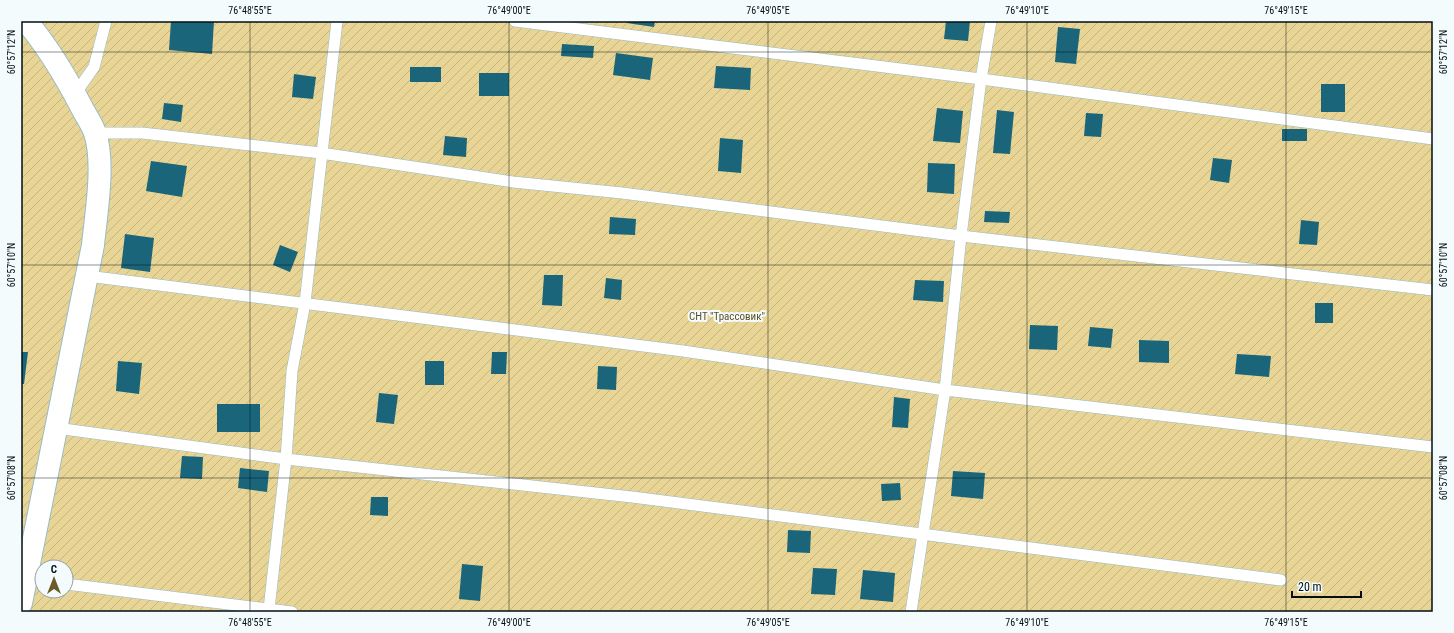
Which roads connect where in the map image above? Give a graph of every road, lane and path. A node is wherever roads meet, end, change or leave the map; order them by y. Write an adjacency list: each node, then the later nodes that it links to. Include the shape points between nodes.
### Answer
1 (26, 21): 7 (street, via 47,45)
2 (106, 21): 7 (lane, via 94,67)
3 (337, 21): 10 (lane)
4 (515, 21): 6 (lane)
5 (991, 21): 6 (lane)
6 (981, 79): 9 (lane); 11 (lane)
7 (75, 94): 8 (street)
8 (95, 133): 10 (lane, via 142,133); 12 (street, via 99,161 98,199)
9 (1433, 139)
10 (321, 153): 11 (lane, via 513,182); 14 (lane)
11 (961, 236): 13 (lane); 15 (lane)
12 (87, 276): 14 (lane); 16 (street)
13 (1433, 290)
14 (304, 303): 15 (lane, via 684,351); 18 (lane, via 292,371)
15 (945, 390): 17 (lane); 19 (lane)
16 (56, 428): 18 (lane); 20 (street)
17 (1433, 447)
18 (286, 459): 19 (lane, via 632,497); 25 (lane)
19 (922, 535): 22 (lane); 27 (lane)
20 (37, 559)
21 (34, 580): 24 (street)
22 (1281, 580)
23 (74, 585): 25 (lane)
24 (21, 603)
25 (269, 609): 26 (lane)
26 (292, 612)
27 (911, 612)

